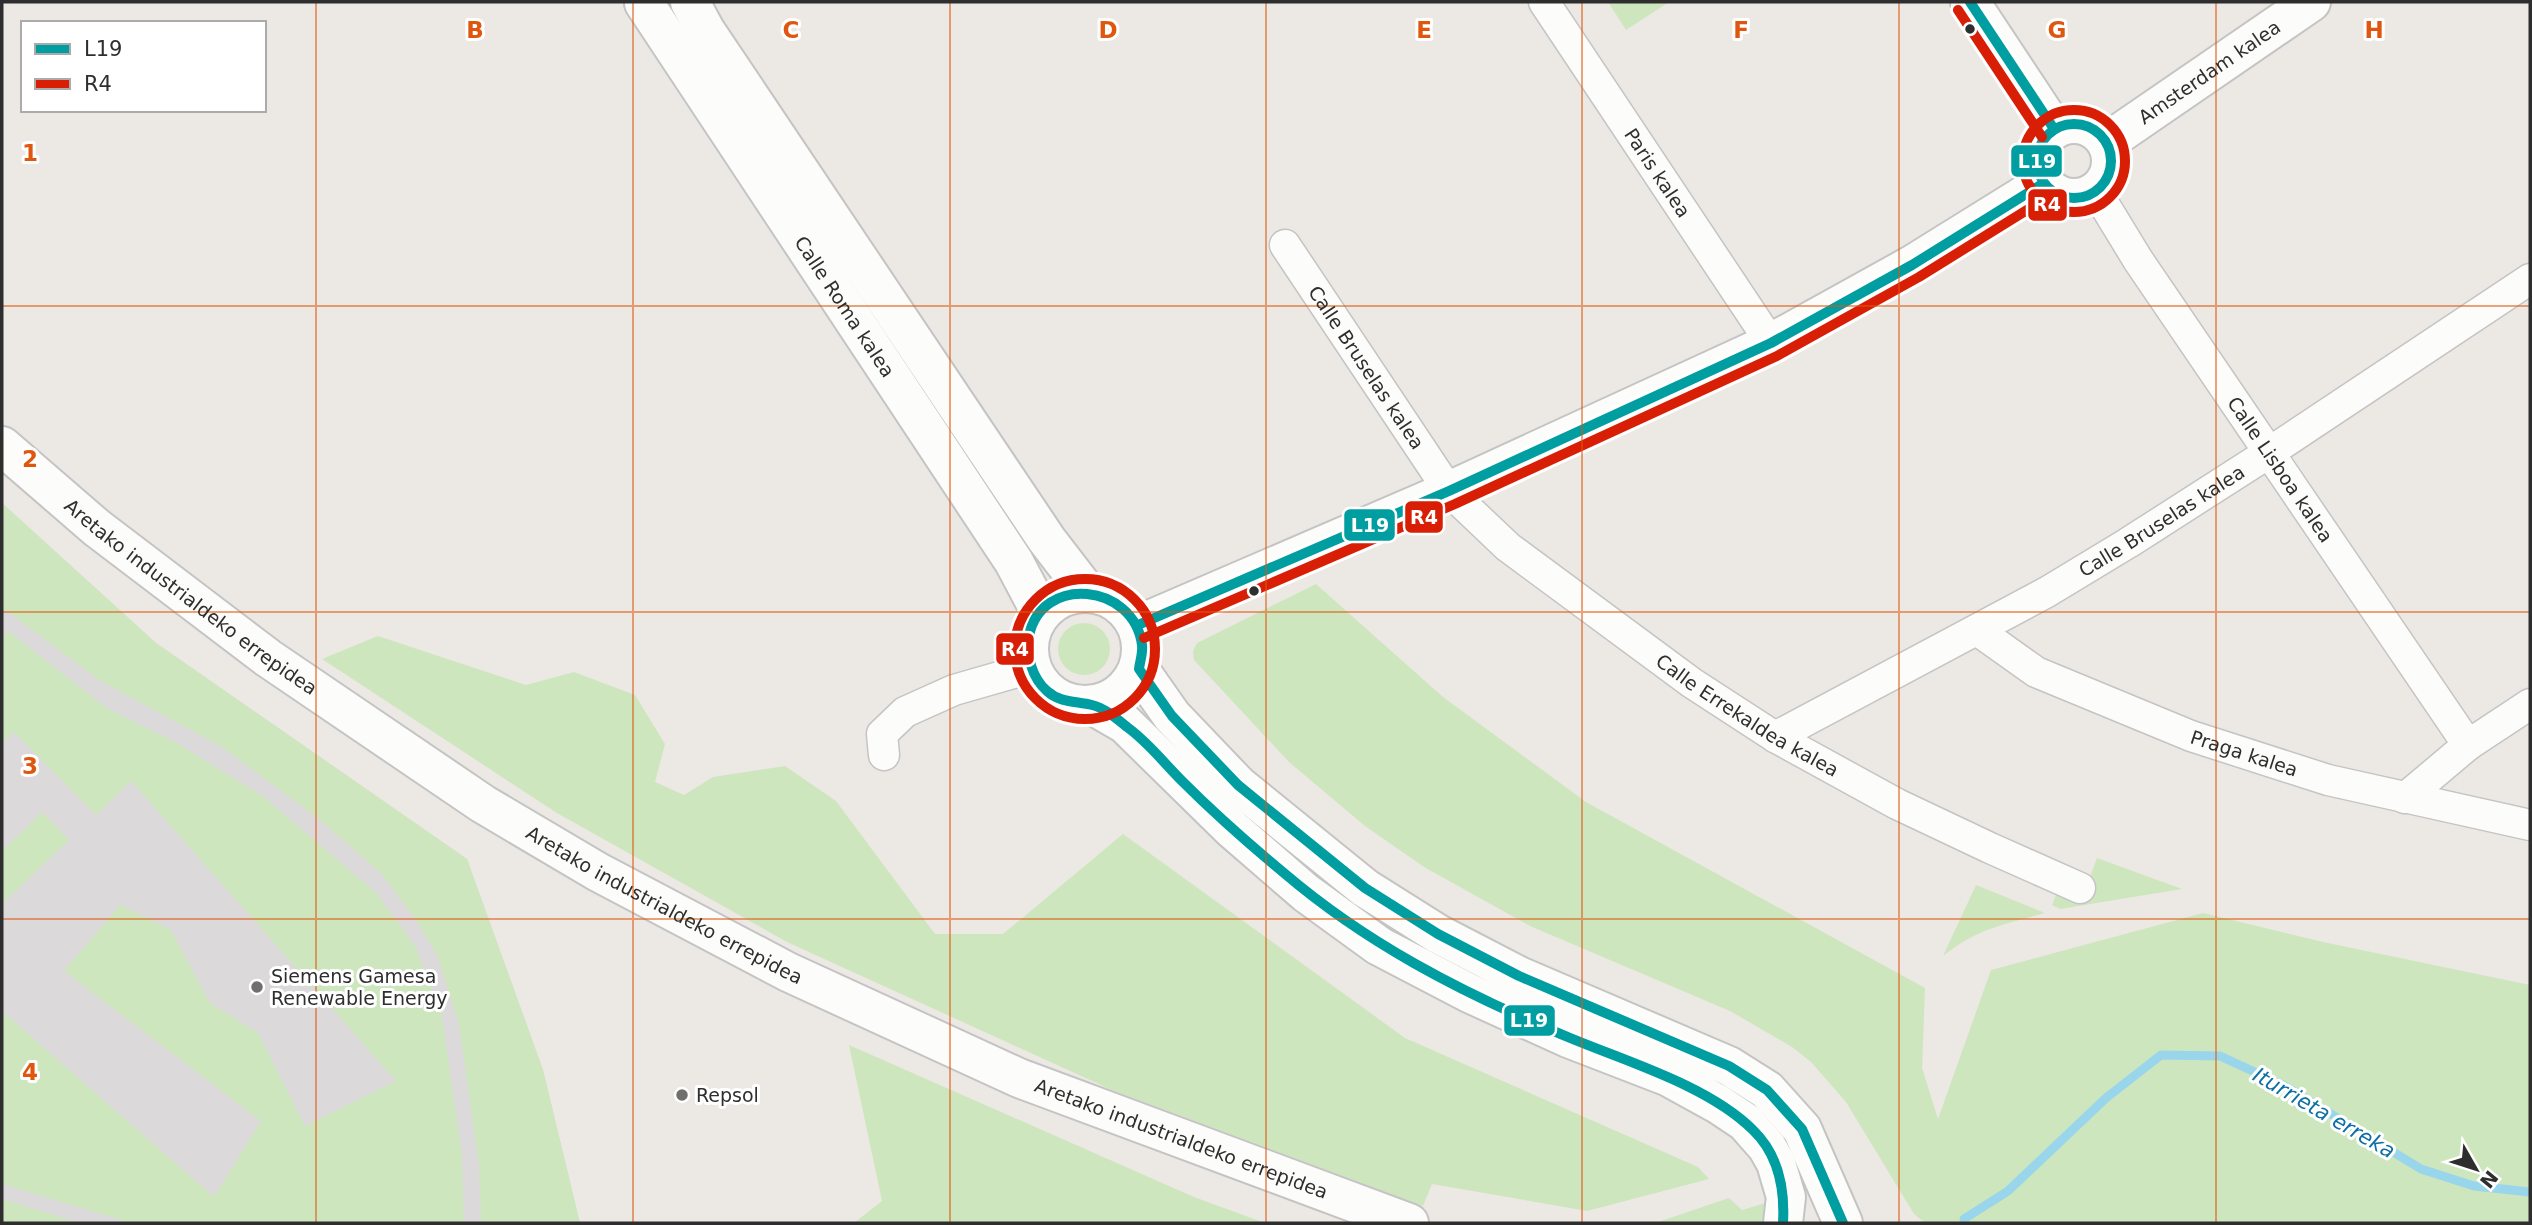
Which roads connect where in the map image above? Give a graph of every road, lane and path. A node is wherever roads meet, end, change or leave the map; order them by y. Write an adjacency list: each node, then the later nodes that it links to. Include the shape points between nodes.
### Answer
1 (636, 2): 18 (street, Calle Roma kalea, via 1014,562)
2 (690, 2): 17 (street, Calle Roma kalea, via 1047,540)
3 (1544, 2): 12 (street, Paris kalea)
4 (1970, 2): 6 (street)
5 (2311, 2): 7 (street, Amsterdam kalea)
6 (2054, 129): 7 (street, via 2068,123 2084,124); 8 (street, via 2037,154 2037,169)
7 (2107, 142): 9 (street, via 2111,169)
8 (2044, 183): 9 (street, via 2068,198); 12 (street, via 1912,265)
9 (2096, 191): 14 (street, Calle Lisboa kalea)
10 (1285, 245): 16 (street, Calle Bruselas kalea)
11 (2530, 279): 14 (street, Calle Bruselas kalea)
12 (1771, 343): 16 (street)
13 (2, 446): 32 (street, Aretako industrialdeko errepidea, via 97,528 268,658 483,804 598,872 788,972 1019,1078)
14 (2270, 452): 20 (street, Calle Bruselas kalea, via 2128,543); 26 (street, Calle Lisboa kalea)
15 (2, 470): 31 (street, Aretako industrialdeko errepidea, via 86,542 258,675 514,847 823,1011 1009,1096)
16 (1449, 491): 19 (street); 25 (street, Calle Errekaldea kalea, via 1508,547 1587,607)
17 (1087, 592): 18 (street, via 1062,597); 19 (street, via 1108,596)
18 (1041, 613): 21 (street, via 1031,630)
19 (1138, 625): 22 (street, via 1143,647)
20 (1977, 630): 25 (street, Calle Bruselas kalea); 28 (street, Praga kalea, via 2036,672 2149,720 2328,780)
21 (1031, 668): 24 (street, via 1045,690 1068,704); 27 (street, via 954,690 905,712 882,734)
22 (1139, 669): 24 (street, via 1122,694); 34 (street, via 1172,716 1238,785 1365,888 1438,934 1508,970 1729,1066 1767,1090 1802,1129)
23 (2530, 704): 26 (street)
24 (1094, 706): 33 (street, via 1125,724 1232,829 1306,893 1379,946 1568,1038 1668,1077 1745,1122 1779,1169 1786,1197)
25 (1775, 737): 30 (street, Calle Errekaldea kalea, via 1897,804)
26 (2468, 745): 28 (street)
27 (884, 755)
28 (2405, 798): 29 (street, Praga kalea)
29 (2530, 825)
30 (2080, 888)
31 (1355, 1223)
32 (1409, 1223)
33 (1783, 1223)
34 (1843, 1223)

